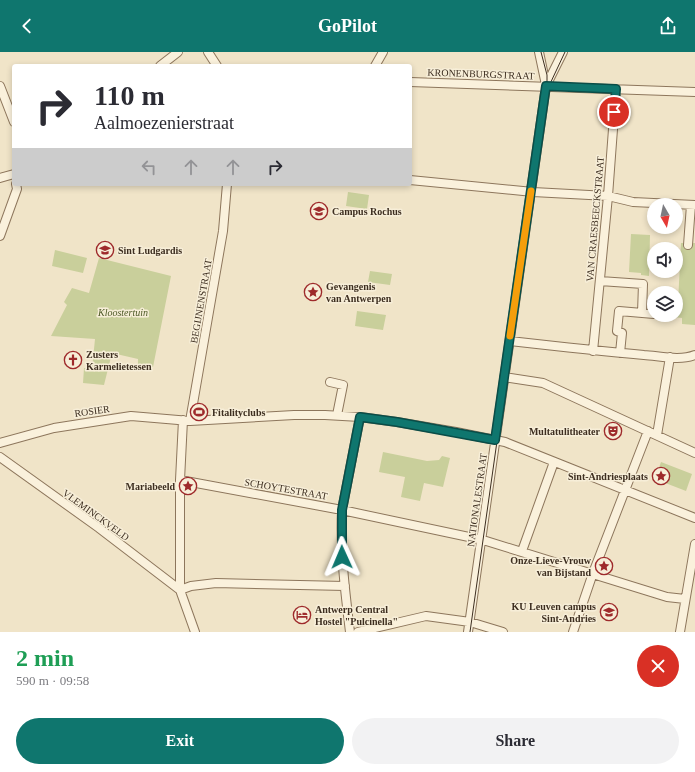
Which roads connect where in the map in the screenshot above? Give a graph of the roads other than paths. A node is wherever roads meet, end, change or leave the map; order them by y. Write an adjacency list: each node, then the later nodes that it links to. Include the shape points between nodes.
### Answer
1 (178, 52): 6 (street)
2 (208, 52): 7 (street)
3 (383, 52): 8 (street)
4 (539, 52): 11 (street)
5 (563, 52): 11 (street)
6 (163, 64)
7 (216, 64)
8 (376, 64)
9 (412, 82): 11 (street, KRONENBURGSTRAAT)
10 (0, 86): 14 (street)
11 (546, 86): 12 (street, KRONENBURGSTRAAT); 20 (street, NATIONALESTRAAT)
12 (616, 89): 13 (street, KRONENBURGSTRAAT); 21 (street, VAN CRAESBEECKSTRAAT)
13 (695, 92)
14 (12, 117)
15 (12, 176): 16 (street)
16 (0, 178)
17 (412, 180): 20 (street)
18 (16, 186): 23 (street)
19 (227, 186): 37 (street, BEGIJNENSTRAAT, via 220,252)
20 (531, 192): 21 (street); 28 (street, NATIONALESTRAAT)
21 (608, 196): 22 (street, via 633,202); 25 (street, VAN CRAESBEECKSTRAAT)
22 (693, 205): 24 (street)
23 (0, 236)
24 (688, 245)
25 (600, 281): 26 (street, via 643,284); 29 (street, VAN CRAESBEECKSTRAAT)
26 (642, 313): 27 (street); 30 (street, via 619,311 617,331 622,333)
27 (647, 313)
28 (510, 341): 29 (street); 33 (street, NATIONALESTRAAT)
29 (593, 351): 30 (street)
30 (620, 353): 32 (street)
31 (695, 355): 32 (street, via 687,358)
32 (670, 357): 39 (street)
33 (504, 377): 38 (street, via 543,383); 40 (street, NATIONALESTRAAT)
34 (330, 382): 35 (street, via 343,385)
35 (336, 415): 36 (street, ROSIER); 37 (street, ROSIER)
36 (360, 417): 40 (street, ROSIER); 47 (street)
37 (186, 421): 41 (street, ROSIER, via 131,416 54,428); 45 (street, BEGIJNENSTRAAT)
38 (648, 431): 39 (street); 46 (street)
39 (657, 435): 42 (street)
40 (495, 440): 44 (street, ROSIER); 49 (street, NATIONALESTRAAT)
41 (0, 443)
42 (695, 453)
43 (0, 458): 54 (street, VLEMINCKVELD, via 99,528)
44 (554, 462): 46 (street, ROSIER); 51 (street)
45 (180, 480): 47 (street, SCHOYTESTRAAT); 54 (street, BEGIJNENSTRAAT)
46 (625, 490): 48 (street); 52 (street)
47 (342, 510): 49 (street, SCHOYTESTRAAT); 53 (street)
48 (695, 518)
49 (481, 540): 51 (street, SCHOYTESTRAAT); 56 (street, NATIONALESTRAAT)
50 (695, 544): 55 (street)
51 (522, 551): 52 (street, SCHOYTESTRAAT)
52 (593, 573): 55 (street, SCHOYTESTRAAT, via 667,597); 62 (street)
53 (345, 586): 54 (street, via 216,583); 58 (street)
54 (180, 590): 57 (street)
55 (685, 600): 63 (street)
56 (470, 622): 59 (street, via 426,616); 60 (street, NATIONALESTRAAT); 61 (street)
57 (195, 632)
58 (350, 632)
59 (358, 632)
60 (468, 632)
61 (503, 632)
62 (573, 632)
63 (680, 632)

